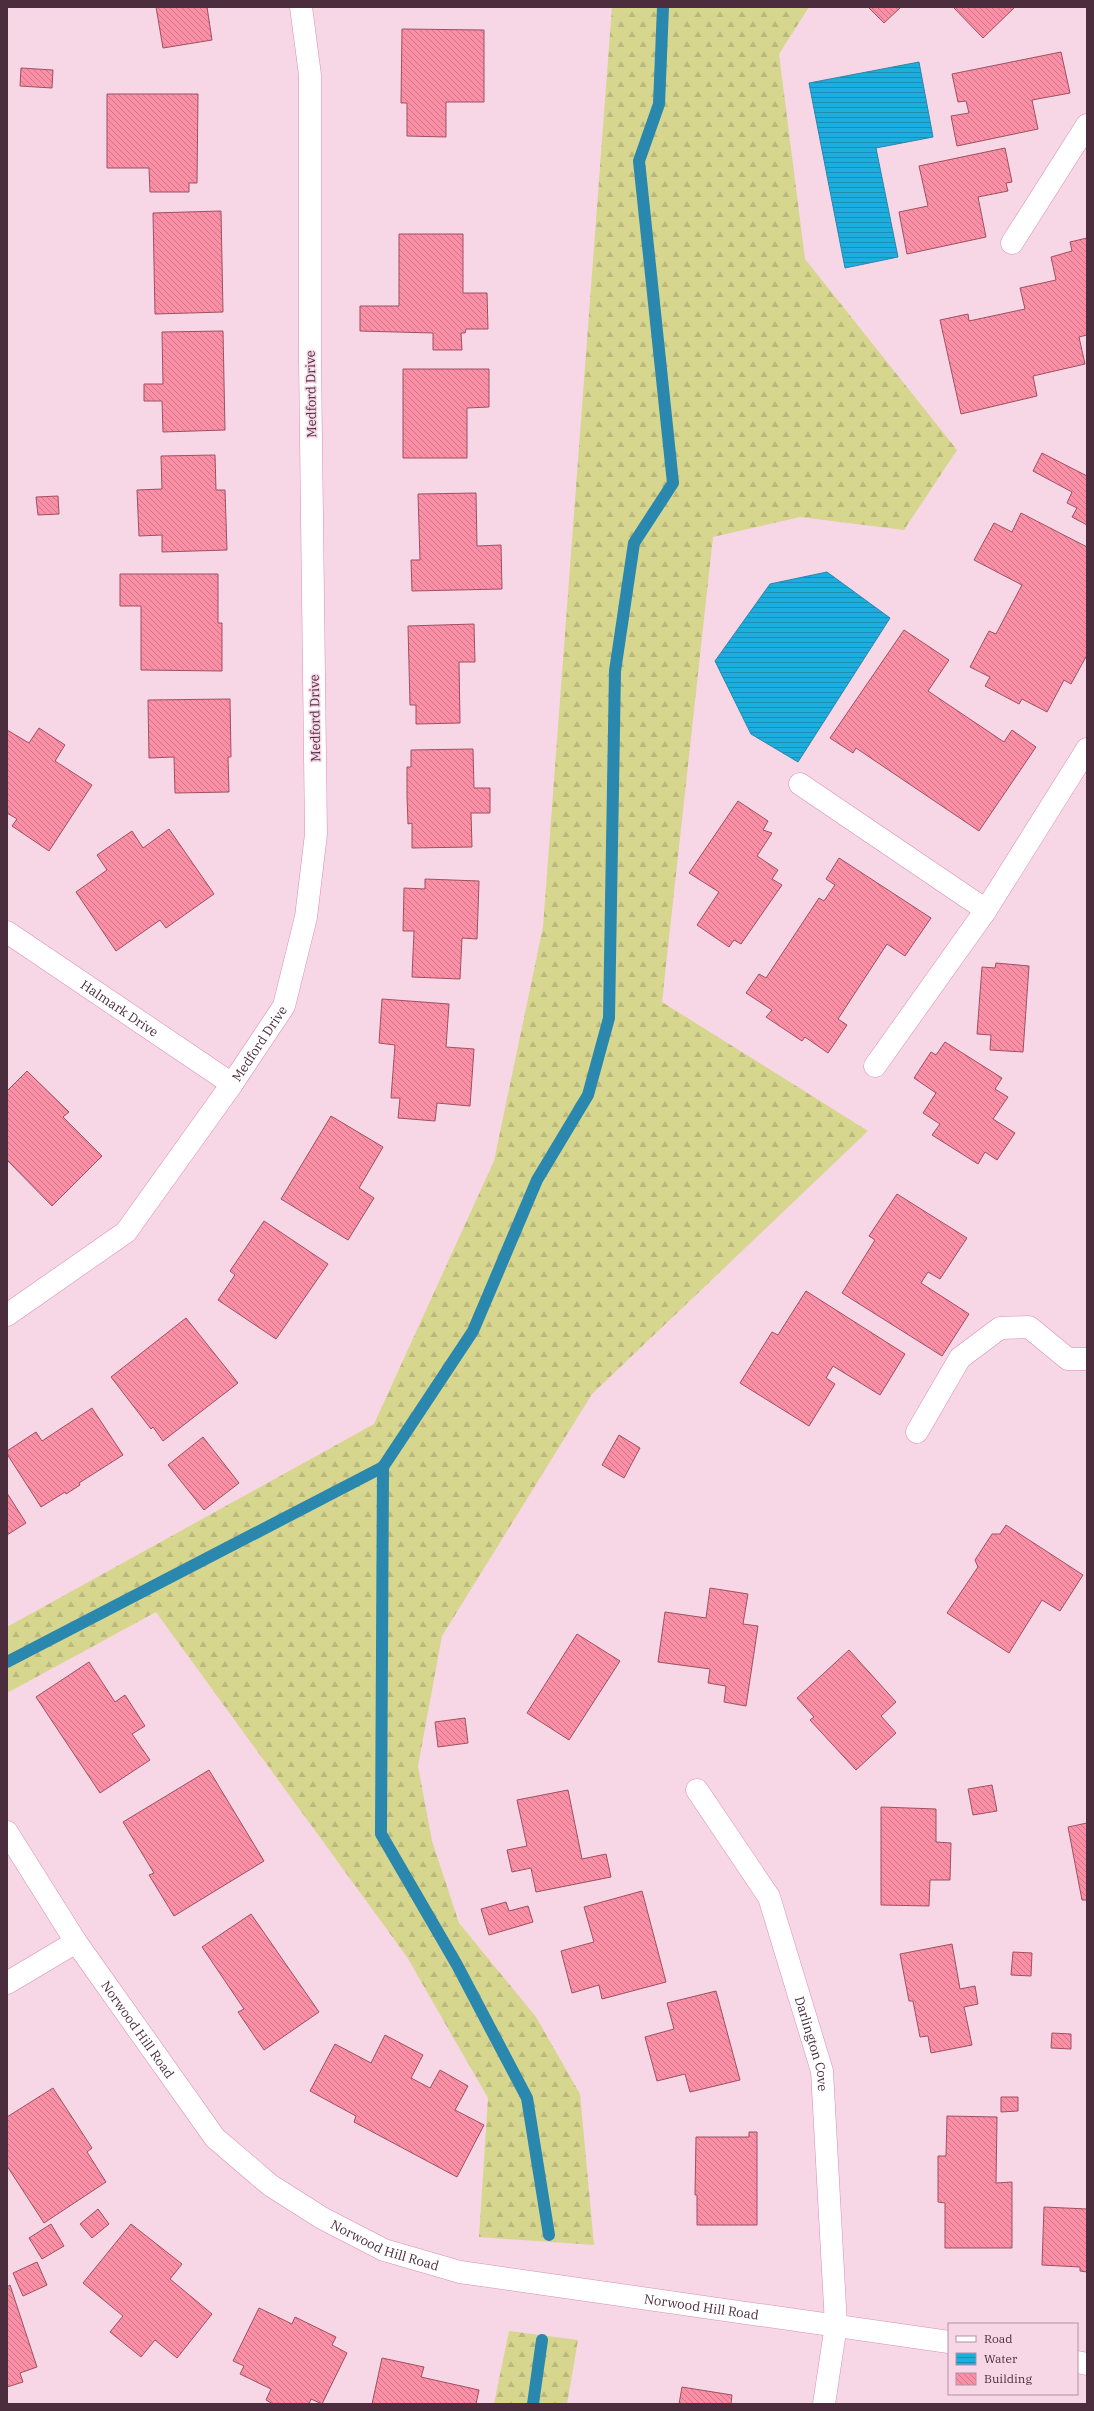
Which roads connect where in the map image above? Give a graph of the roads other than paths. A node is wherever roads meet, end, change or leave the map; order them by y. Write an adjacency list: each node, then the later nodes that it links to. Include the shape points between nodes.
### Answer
1 (301, 7): 9 (street, Medford Drive, via 310,75 310,360 316,834 306,917 284,1006)
2 (1087, 125): 3 (street)
3 (1012, 243)
4 (1087, 749): 6 (street)
5 (800, 784): 6 (street)
6 (986, 910): 8 (street)
7 (7, 932): 9 (street, Halmark Drive)
8 (875, 1066)
9 (232, 1084): 10 (street, Medford Drive, via 126,1232)
10 (7, 1315)
11 (1087, 1359): 12 (street, via 1068,1359 1029,1327 1000,1328 960,1358)
12 (917, 1432)
13 (697, 1790): 17 (street, Darlington Cove, via 769,1897 822,2071)
14 (7, 1832): 15 (street, Norwood Hill Road)
15 (76, 1942): 16 (street); 17 (street, Norwood Hill Road, via 215,2138 270,2185 322,2218 384,2250 460,2272)
16 (7, 1983)
17 (836, 2325): 18 (street, Norwood Hill Road); 19 (street, Darlington Cove)
18 (948, 2342)
19 (824, 2404)

